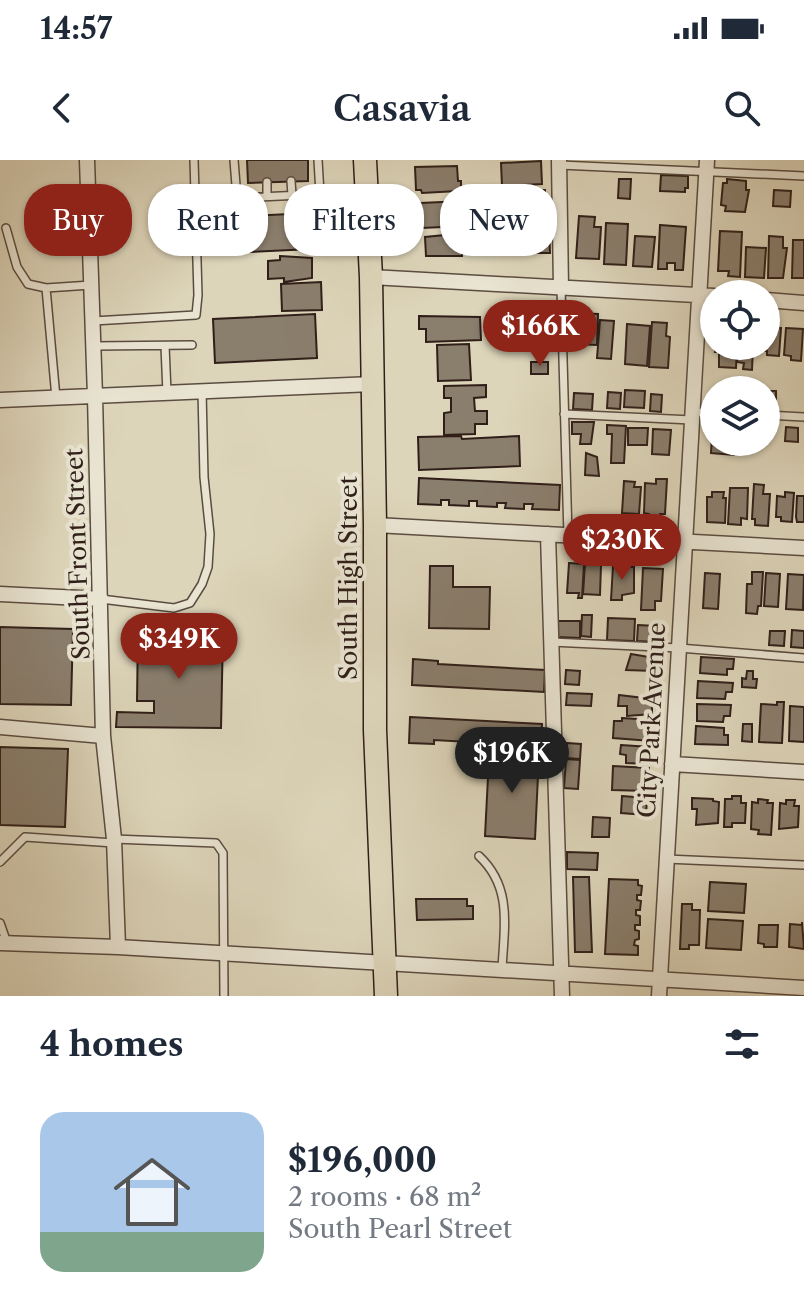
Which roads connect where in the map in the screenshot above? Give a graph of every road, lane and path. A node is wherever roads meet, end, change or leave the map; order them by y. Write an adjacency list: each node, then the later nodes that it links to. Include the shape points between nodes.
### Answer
1 (87, 160): 20 (street, South Front Street)
2 (194, 160): 10 (lane)
3 (234, 160): 11 (lane)
4 (318, 160): 13 (lane)
5 (365, 160): 14 (main road, South High Street)
6 (560, 162): 7 (lane); 22 (street)
7 (706, 165): 8 (lane); 19 (street, City Park Avenue)
8 (804, 176)
9 (291, 181): 12 (lane)
10 (195, 184)
11 (236, 184)
12 (291, 184)
13 (319, 184)
14 (366, 184)
15 (6, 228): 21 (lane, via 19,274 28,284)
16 (197, 256): 26 (lane, via 196,315)
17 (370, 256): 18 (main road, South High Street)
18 (371, 277): 22 (street); 31 (main road, South High Street)
19 (706, 280)
20 (91, 285): 21 (lane); 26 (street, South Front Street)
21 (46, 288): 35 (lane)
22 (561, 288): 23 (street); 37 (lane)
23 (700, 296)
24 (780, 301): 25 (street)
25 (804, 303)
26 (93, 321): 28 (street, South Front Street)
27 (192, 345): 29 (lane)
28 (94, 346): 29 (lane); 34 (street, South Front Street)
29 (165, 346): 33 (lane)
30 (700, 347): 39 (street, City Park Avenue)
31 (373, 384): 32 (street); 42 (main road, South High Street)
32 (202, 391): 33 (street); 48 (lane, via 210,534 202,584 190,603 174,608)
33 (167, 393): 34 (street)
34 (95, 396): 35 (street); 48 (street, South Front Street)
35 (56, 398): 36 (street)
36 (0, 400)
37 (564, 414): 39 (lane); 44 (lane)
38 (700, 415): 39 (lane)
39 (692, 416): 45 (street, City Park Avenue)
40 (780, 416): 41 (lane)
41 (804, 417)
42 (375, 525): 43 (street); 65 (main road, South High Street, via 375,730)
43 (548, 534): 44 (street); 49 (street)
44 (568, 536): 45 (street)
45 (685, 542): 46 (street); 50 (street, City Park Avenue)
46 (804, 548)
47 (0, 594): 48 (street)
48 (101, 599): 53 (street, South Front Street)
49 (551, 642): 50 (lane); 67 (street)
50 (679, 648): 51 (lane); 54 (street, City Park Avenue)
51 (804, 658)
52 (0, 727): 53 (street)
53 (103, 736): 56 (street, South Front Street)
54 (672, 764): 55 (street); 58 (street, City Park Avenue)
55 (804, 772)
56 (114, 841): 59 (lane, via 25,837); 63 (street, South Front Street); 64 (lane, via 216,843 223,853)
57 (479, 856): 66 (lane, via 501,886)
58 (666, 859): 60 (lane); 68 (street, City Park Avenue)
59 (0, 862)
60 (804, 865)
61 (0, 923): 62 (lane)
62 (4, 943): 63 (street)
63 (118, 947): 64 (street)
64 (224, 953): 65 (street); 70 (lane)
65 (384, 963): 66 (street); 71 (main road, South High Street)
66 (502, 970): 67 (street)
67 (563, 974): 68 (street); 72 (street)
68 (660, 979): 69 (street); 73 (street, City Park Avenue)
69 (804, 988)
70 (224, 996)
71 (386, 996)
72 (562, 996)
73 (659, 996)

